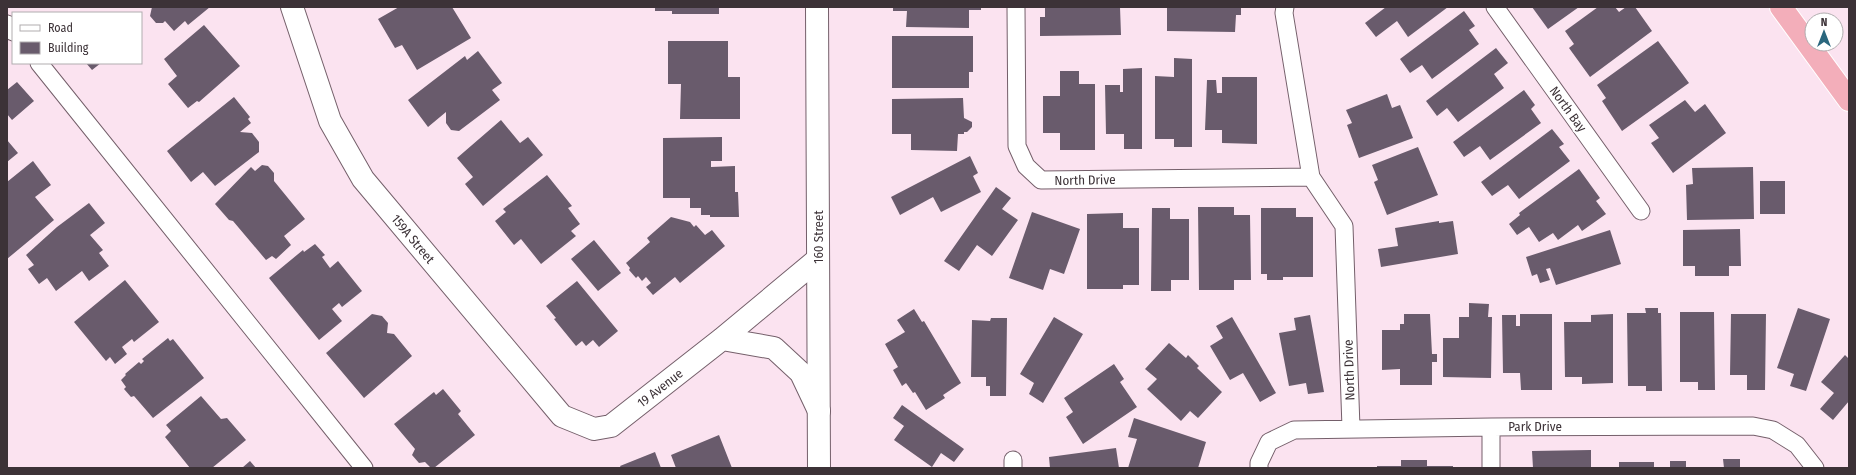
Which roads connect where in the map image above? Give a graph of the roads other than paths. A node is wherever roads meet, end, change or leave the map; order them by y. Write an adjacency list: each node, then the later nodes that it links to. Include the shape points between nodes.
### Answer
1 (292, 7): 16 (street, 159A Street, via 330,121 362,179 562,416)
2 (817, 7): 11 (street, 160 Street)
3 (1016, 7): 9 (lane, North Drive, via 1017,146 1026,166 1041,180)
4 (1285, 7): 9 (lane, North Drive)
5 (1495, 7): 10 (lane, North Bay)
6 (1781, 7): 8 (highway)
7 (40, 64): 17 (lane)
8 (1849, 100)
9 (1311, 177): 15 (lane, North Drive, via 1344,226)
10 (1641, 211)
11 (818, 259): 12 (street, 19 Avenue); 13 (street, 160 Street)
12 (722, 339): 13 (street, via 774,348 801,373); 16 (street, 19 Avenue, via 611,426)
13 (818, 411): 18 (street, 160 Street)
14 (1491, 427): 15 (lane, Park Drive); 20 (lane); 21 (lane, Park Drive, via 1753,426 1773,430 1798,445)
15 (1351, 428): 19 (lane, Park Drive, via 1294,430 1269,442)
16 (594, 429)
17 (364, 468)
18 (818, 468)
19 (1259, 468)
20 (1491, 468)
21 (1815, 468)

